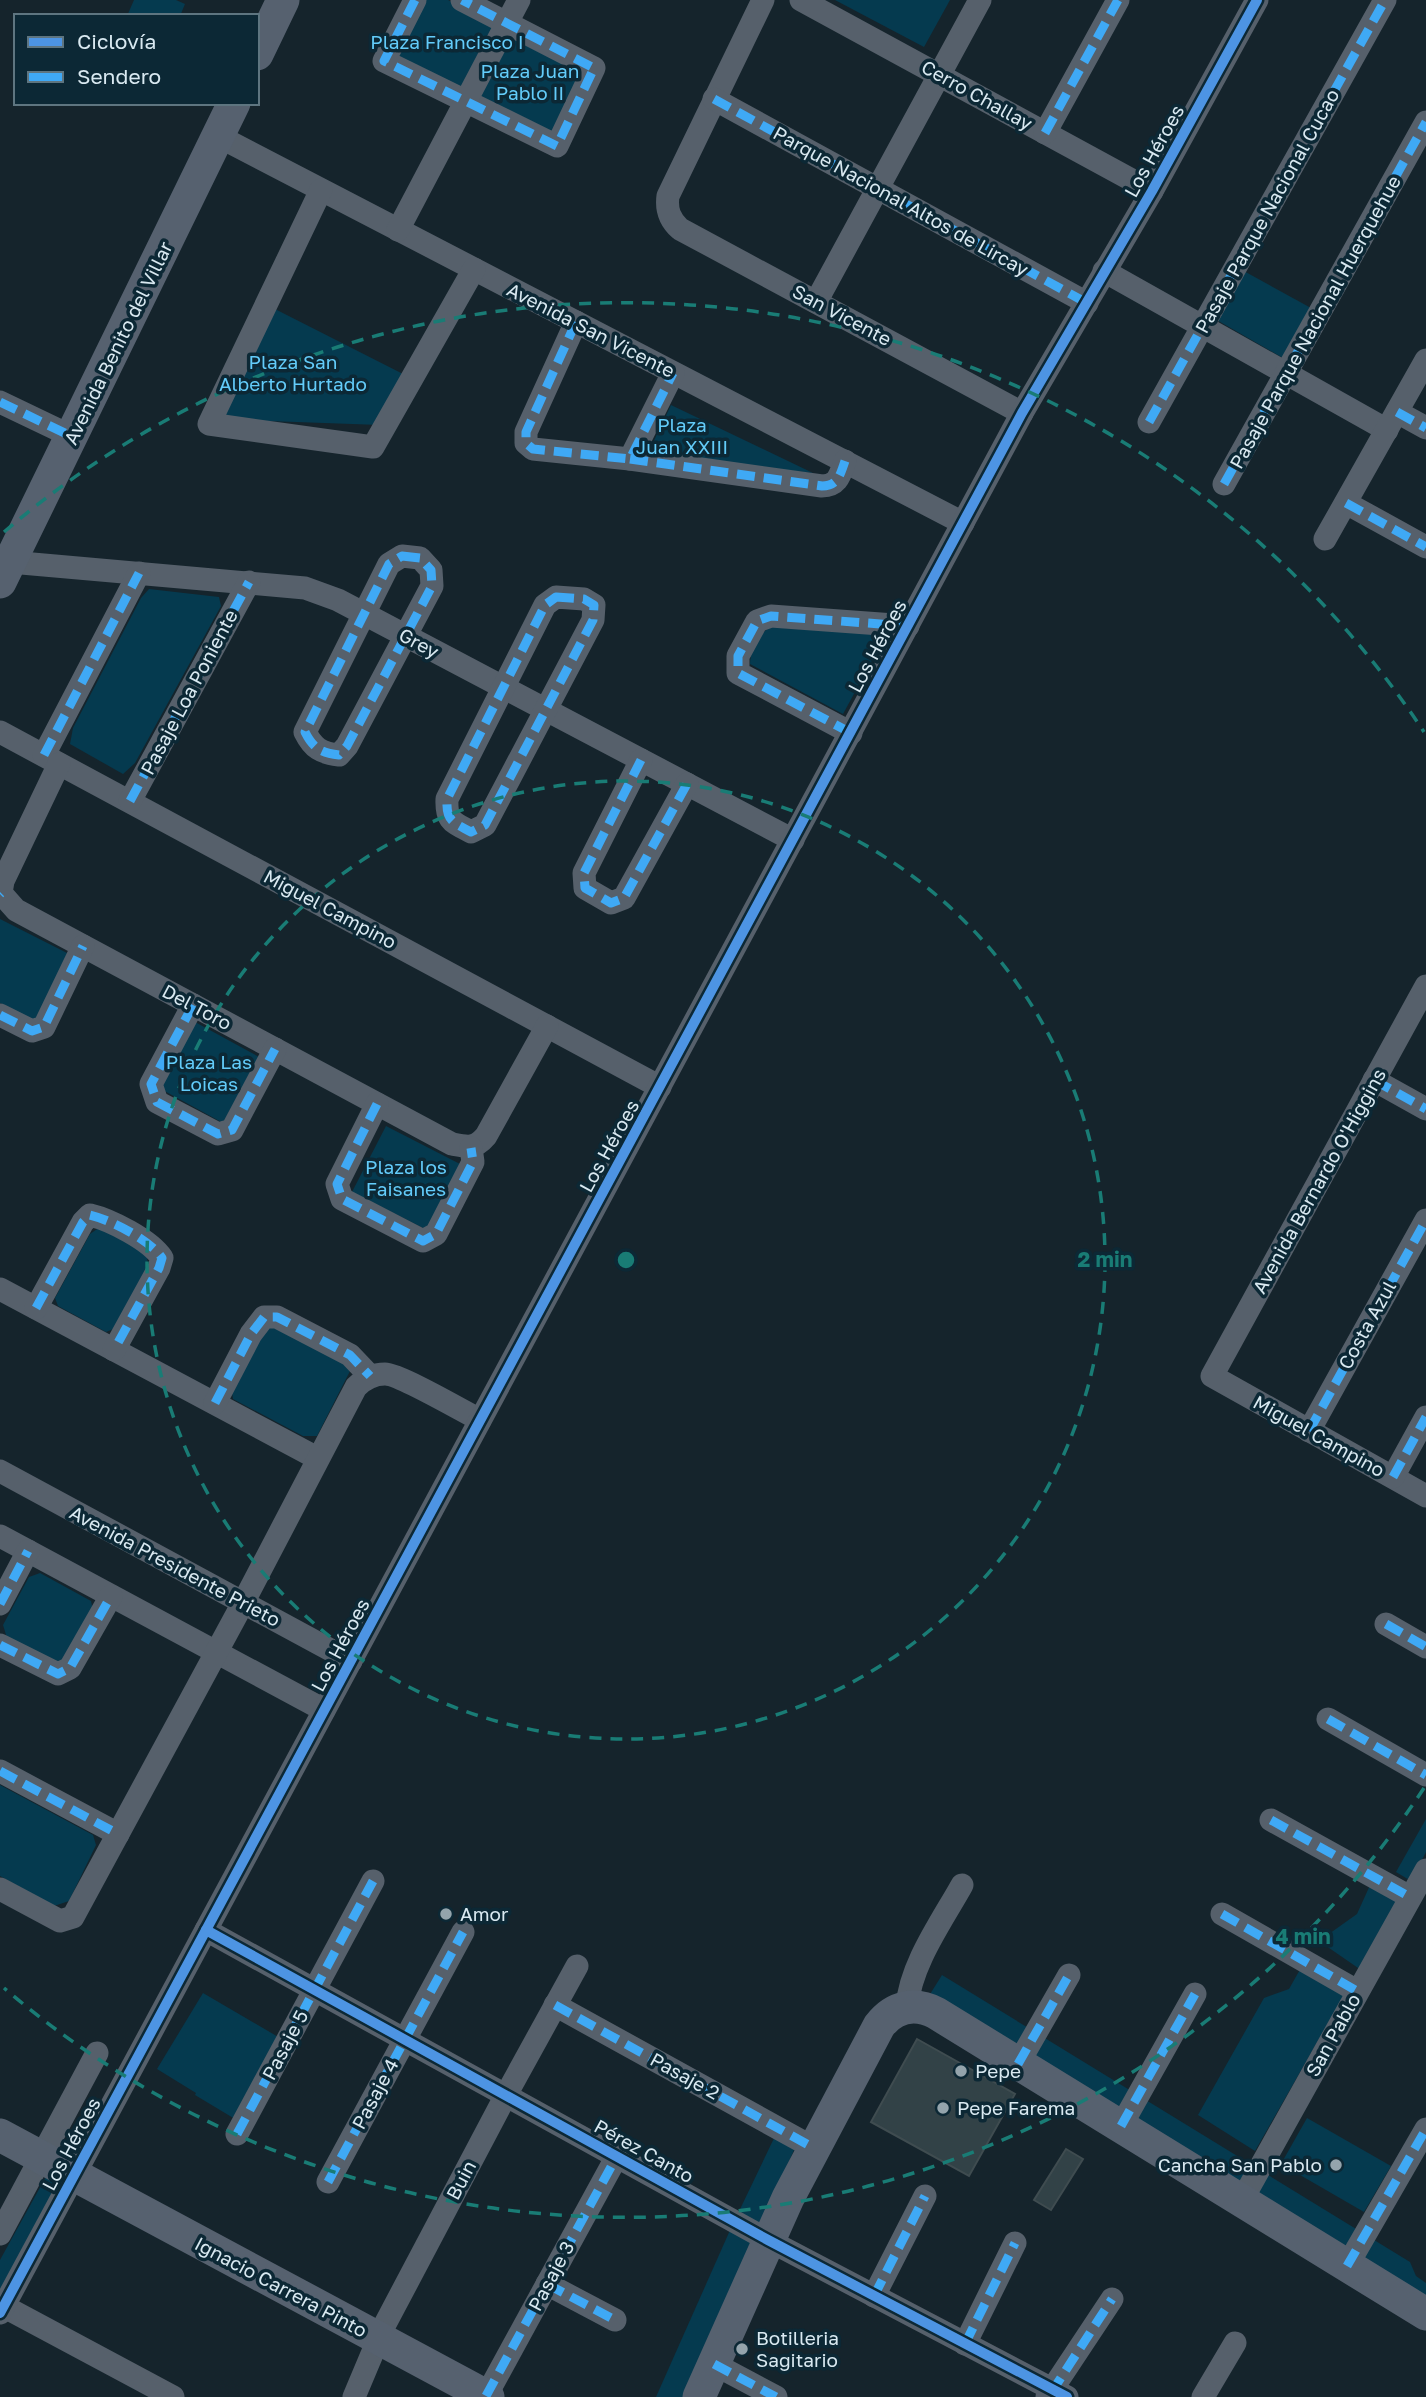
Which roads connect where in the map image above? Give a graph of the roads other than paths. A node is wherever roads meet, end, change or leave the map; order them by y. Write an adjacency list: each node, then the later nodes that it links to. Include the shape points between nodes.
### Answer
1 (283, 0): 12 (street)
2 (415, 0): 15 (street, via 384,61)
3 (462, 0): 11 (street)
4 (519, 0): 11 (street)
5 (763, 0): 14 (street)
6 (801, 0): 13 (street, Cerro Challay)
7 (980, 0): 13 (street)
8 (1118, 0): 18 (street)
9 (1257, 0): 22 (street, Los Héroes)
10 (1385, 0): 29 (street, Pasaje Parque Nacional Cucao)
11 (508, 22): 15 (street); 15 (street, via 594,68 557,146)
12 (259, 50)
13 (939, 75): 18 (street, Cerro Challay); 20 (street)
14 (715, 99): 20 (street, Parque Nacional Altos de Lircay); 26 (street, San Vicente, via 671,189 667,204 674,224)
15 (466, 102): 23 (street)
16 (233, 105): 19 (street, Avenida Benito del Villar)
17 (1426, 122): 32 (street, Pasaje Parque Nacional Huerquehue)
18 (1045, 132): 22 (street, Cerro Challay)
19 (218, 136): 21 (street, Avenida San Vicente); 38 (street, Avenida Benito del Villar)
20 (877, 189): 26 (street); 27 (street, Parque Nacional Altos de Lircay)
21 (321, 190): 23 (street, Avenida San Vicente); 24 (street, via 209,424 373,447)
22 (1152, 191): 25 (street, Los Héroes)
23 (398, 230): 24 (street, Avenida San Vicente)
24 (474, 270): 28 (street, Avenida San Vicente)
25 (1104, 271): 27 (street, Los Héroes); 29 (street)
26 (816, 302): 34 (street, San Vicente)
27 (1087, 303): 34 (street, Los Héroes)
28 (576, 322): 31 (street, Avenida San Vicente); 39 (street, via 526,432 526,443 533,449)
29 (1202, 327): 32 (street); 36 (street, Pasaje Parque Nacional Cucao)
30 (1426, 360): 35 (street)
31 (673, 373): 39 (street); 40 (street, Avenida San Vicente)
32 (1286, 374): 35 (street); 41 (street, Pasaje Parque Nacional Huerquehue)
33 (0, 402): 38 (street)
34 (1022, 413): 43 (street, Los Héroes)
35 (1392, 421): 37 (street); 42 (street)
36 (1149, 422)
37 (1426, 428)
38 (73, 437): 46 (street, Avenida Benito del Villar)
39 (630, 459): 40 (street, via 822,486 838,480)
40 (845, 461): 43 (street, Avenida San Vicente)
41 (1224, 484)
42 (1346, 503): 44 (street); 45 (street)
43 (964, 523): 50 (street, Los Héroes)
44 (1325, 539)
45 (1426, 548)
46 (5, 572): 47 (street, Grey)
47 (139, 573): 48 (street, Grey); 56 (street, Del Toro)
48 (249, 582): 49 (street, Grey, via 305,588); 59 (street, Pasaje Loa Poniente)
49 (364, 614): 51 (street, Grey); 51 (street, via 389,564 402,556 420,558 431,569 432,586); 51 (street, via 305,732 312,746 326,754 339,755 347,746)
50 (908, 626): 55 (street, Los Héroes); 55 (street, via 771,616 757,621 738,656 738,673)
51 (406, 635): 52 (street, Grey)
52 (503, 687): 53 (street, Grey); 53 (street, via 545,605 556,597 584,599 594,605 593,620); 53 (street, via 447,799 446,813 452,822 471,832 485,825)
53 (545, 709): 57 (street, Grey)
54 (0, 732): 56 (street, Miguel Campino)
55 (851, 733): 60 (street, Los Héroes)
56 (51, 759): 59 (street, Miguel Campino); 61 (street, Del Toro)
57 (641, 760): 58 (street, Grey); 58 (street, via 584,873 585,888 611,903 624,898)
58 (687, 784): 60 (street, Grey)
59 (130, 801): 66 (street, Miguel Campino)
60 (793, 840): 69 (street, Los Héroes)
61 (1, 893): 62 (street, Del Toro, via 16,910)
62 (83, 946): 64 (street, Del Toro); 65 (street, via 44,1027 32,1031)
63 (1426, 986): 68 (street, Avenida Bernardo O'Higgins)
64 (192, 1005): 67 (street, Del Toro); 67 (street, via 151,1084 157,1102 218,1134 232,1130)
65 (0, 1015)
66 (547, 1026): 69 (street, Miguel Campino); 72 (street, via 486,1136)
67 (275, 1049): 70 (street, Del Toro)
68 (1374, 1080): 71 (street); 78 (street, Avenida Bernardo O'Higgins)
69 (660, 1087): 81 (street, Los Héroes)
70 (377, 1104): 72 (street, Del Toro, via 452,1144); 72 (street, via 337,1184 342,1199 423,1241 436,1234 455,1198 473,1162)
71 (1426, 1109)
72 (471, 1148)
73 (1426, 1220): 82 (street, Costa Azul)
74 (0, 1289): 75 (street)
75 (36, 1308): 76 (street); 76 (street, via 83,1222 90,1215 102,1218 155,1247 162,1258)
76 (114, 1350): 79 (street)
77 (370, 1376): 79 (street, via 350,1355 277,1317 264,1317); 81 (street, via 401,1378); 83 (street, via 356,1387)
78 (1212, 1376): 82 (street, Miguel Campino)
79 (215, 1403): 83 (street)
80 (1426, 1418): 85 (street)
81 (480, 1420): 96 (street, Los Héroes)
82 (1309, 1431): 85 (street, Miguel Campino)
83 (317, 1458): 90 (street)
84 (0, 1471): 90 (street, Avenida Presidente Prieto)
85 (1393, 1477): 86 (street, Miguel Campino)
86 (1426, 1496)
87 (0, 1536): 88 (street)
88 (28, 1551): 89 (street); 91 (street)
89 (111, 1596): 93 (street, via 70,1668 58,1674); 95 (street)
90 (243, 1603): 95 (street); 96 (street, Avenida Presidente Prieto)
91 (0, 1604)
92 (1386, 1624): 94 (street)
93 (0, 1645)
94 (1426, 1647)
95 (217, 1652): 97 (street); 102 (street)
96 (351, 1661): 97 (street, Los Héroes)
97 (324, 1710): 109 (street, Los Héroes)
98 (1328, 1719): 100 (street)
99 (0, 1771): 102 (street)
100 (1426, 1775)
101 (1271, 1820): 107 (street)
102 (118, 1834): 106 (street, via 74,1917 61,1921)
103 (1426, 1870): 107 (street, San Pablo)
104 (373, 1881): 113 (street, Pasaje 5)
105 (962, 1885): 117 (street, via 916,1969)
106 (0, 1889)
107 (1410, 1898): 114 (street, San Pablo)
108 (1222, 1914): 114 (street)
109 (206, 1930): 113 (street, Pérez Canto); 129 (street, Los Héroes)
110 (463, 1932): 118 (street, Pasaje 4)
111 (577, 1966): 116 (street, Buin)
112 (1069, 1975): 120 (street)
113 (314, 1989): 118 (street, Pérez Canto); 124 (street, Pasaje 5)
114 (1357, 1991): 132 (street, San Pablo)
115 (1195, 1994): 122 (street)
116 (555, 2005): 121 (street, Buin); 126 (street, Pasaje 2)
117 (907, 2007): 120 (street, via 927,2008); 126 (street, via 891,2013 879,2026)
118 (405, 2039): 121 (street, Pérez Canto); 130 (street, Pasaje 4)
119 (97, 2053): 128 (street, Los Héroes)
120 (1018, 2064): 122 (street)
121 (506, 2095): 127 (street, Pérez Canto); 143 (street, Buin)
122 (1121, 2126): 132 (street)
123 (1426, 2129): 136 (street)
124 (236, 2134)
125 (0, 2135): 128 (street, Ignacio Carrera Pinto)
126 (814, 2148): 134 (street)
127 (617, 2156): 134 (street, Pérez Canto); 137 (street, Pasaje 3)
128 (41, 2157): 129 (street, Ignacio Carrera Pinto); 133 (street, Los Héroes)
129 (75, 2175): 140 (street, Los Héroes); 143 (street, Ignacio Carrera Pinto)
130 (328, 2182)
131 (925, 2196): 138 (street)
132 (1242, 2200): 136 (street)
133 (0, 2234)
134 (768, 2240): 138 (street, Pérez Canto); 146 (street)
135 (1015, 2243): 145 (street)
136 (1348, 2266): 141 (street)
137 (547, 2284): 142 (street); 150 (street, Pasaje 3)
138 (874, 2296): 145 (street, Pérez Canto)
139 (1112, 2299): 147 (street)
140 (2, 2310): 148 (street)
141 (1426, 2314)
142 (615, 2320)
143 (379, 2340): 149 (street, Buin); 150 (street, Ignacio Carrera Pinto)
144 (1235, 2343): 153 (street)
145 (965, 2344): 147 (street, Pérez Canto)
146 (714, 2364): 151 (street); 152 (street)
147 (1056, 2395)
148 (173, 2397)
149 (354, 2397)
150 (487, 2397)
151 (699, 2397)
152 (776, 2397)
153 (1203, 2397)

